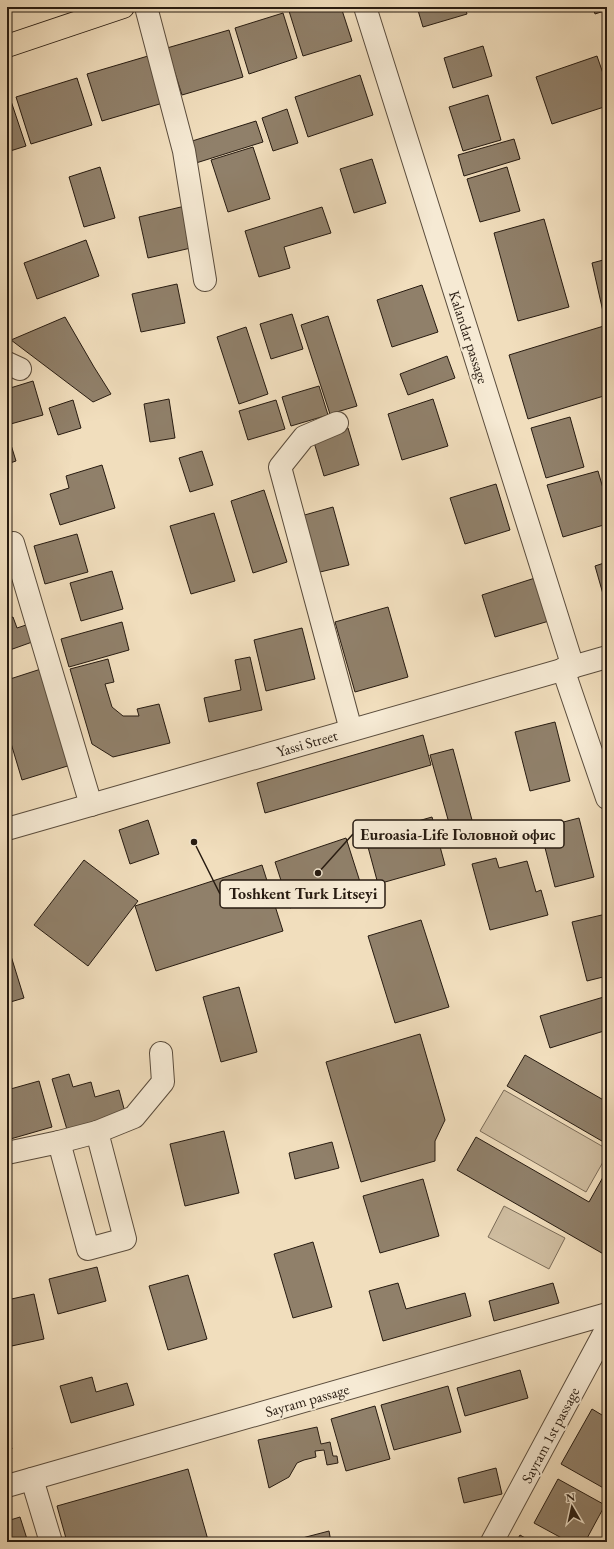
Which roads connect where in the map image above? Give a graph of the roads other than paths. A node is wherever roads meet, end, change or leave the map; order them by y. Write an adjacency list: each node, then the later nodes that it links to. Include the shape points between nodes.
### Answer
1 (123, 7): 4 (main road)
2 (146, 7): 5 (street, via 184,151)
3 (365, 7): 9 (street, Kalandar passage)
4 (7, 46)
5 (205, 280)
6 (337, 423): 10 (street, via 304,437 280,467)
7 (13, 543): 12 (street)
8 (607, 657): 9 (street, Yassi Street)
9 (568, 668): 10 (street, Yassi Street); 11 (street, Kalandar passage)
10 (351, 730): 12 (street, Yassi Street)
11 (607, 798)
12 (91, 805): 13 (street, Yassi Street)
13 (7, 829)
14 (161, 1053): 15 (street, via 163,1082 134,1117)
15 (98, 1132): 16 (street); 16 (street, via 125,1239 88,1249)
16 (59, 1142): 17 (street)
17 (7, 1153)
18 (607, 1314): 20 (street, Sayram passage)
19 (607, 1328): 23 (street, Sayram 1st passage)
20 (32, 1478): 21 (street, Sayram passage); 22 (street)
21 (7, 1486)
22 (51, 1542)
23 (492, 1542)

